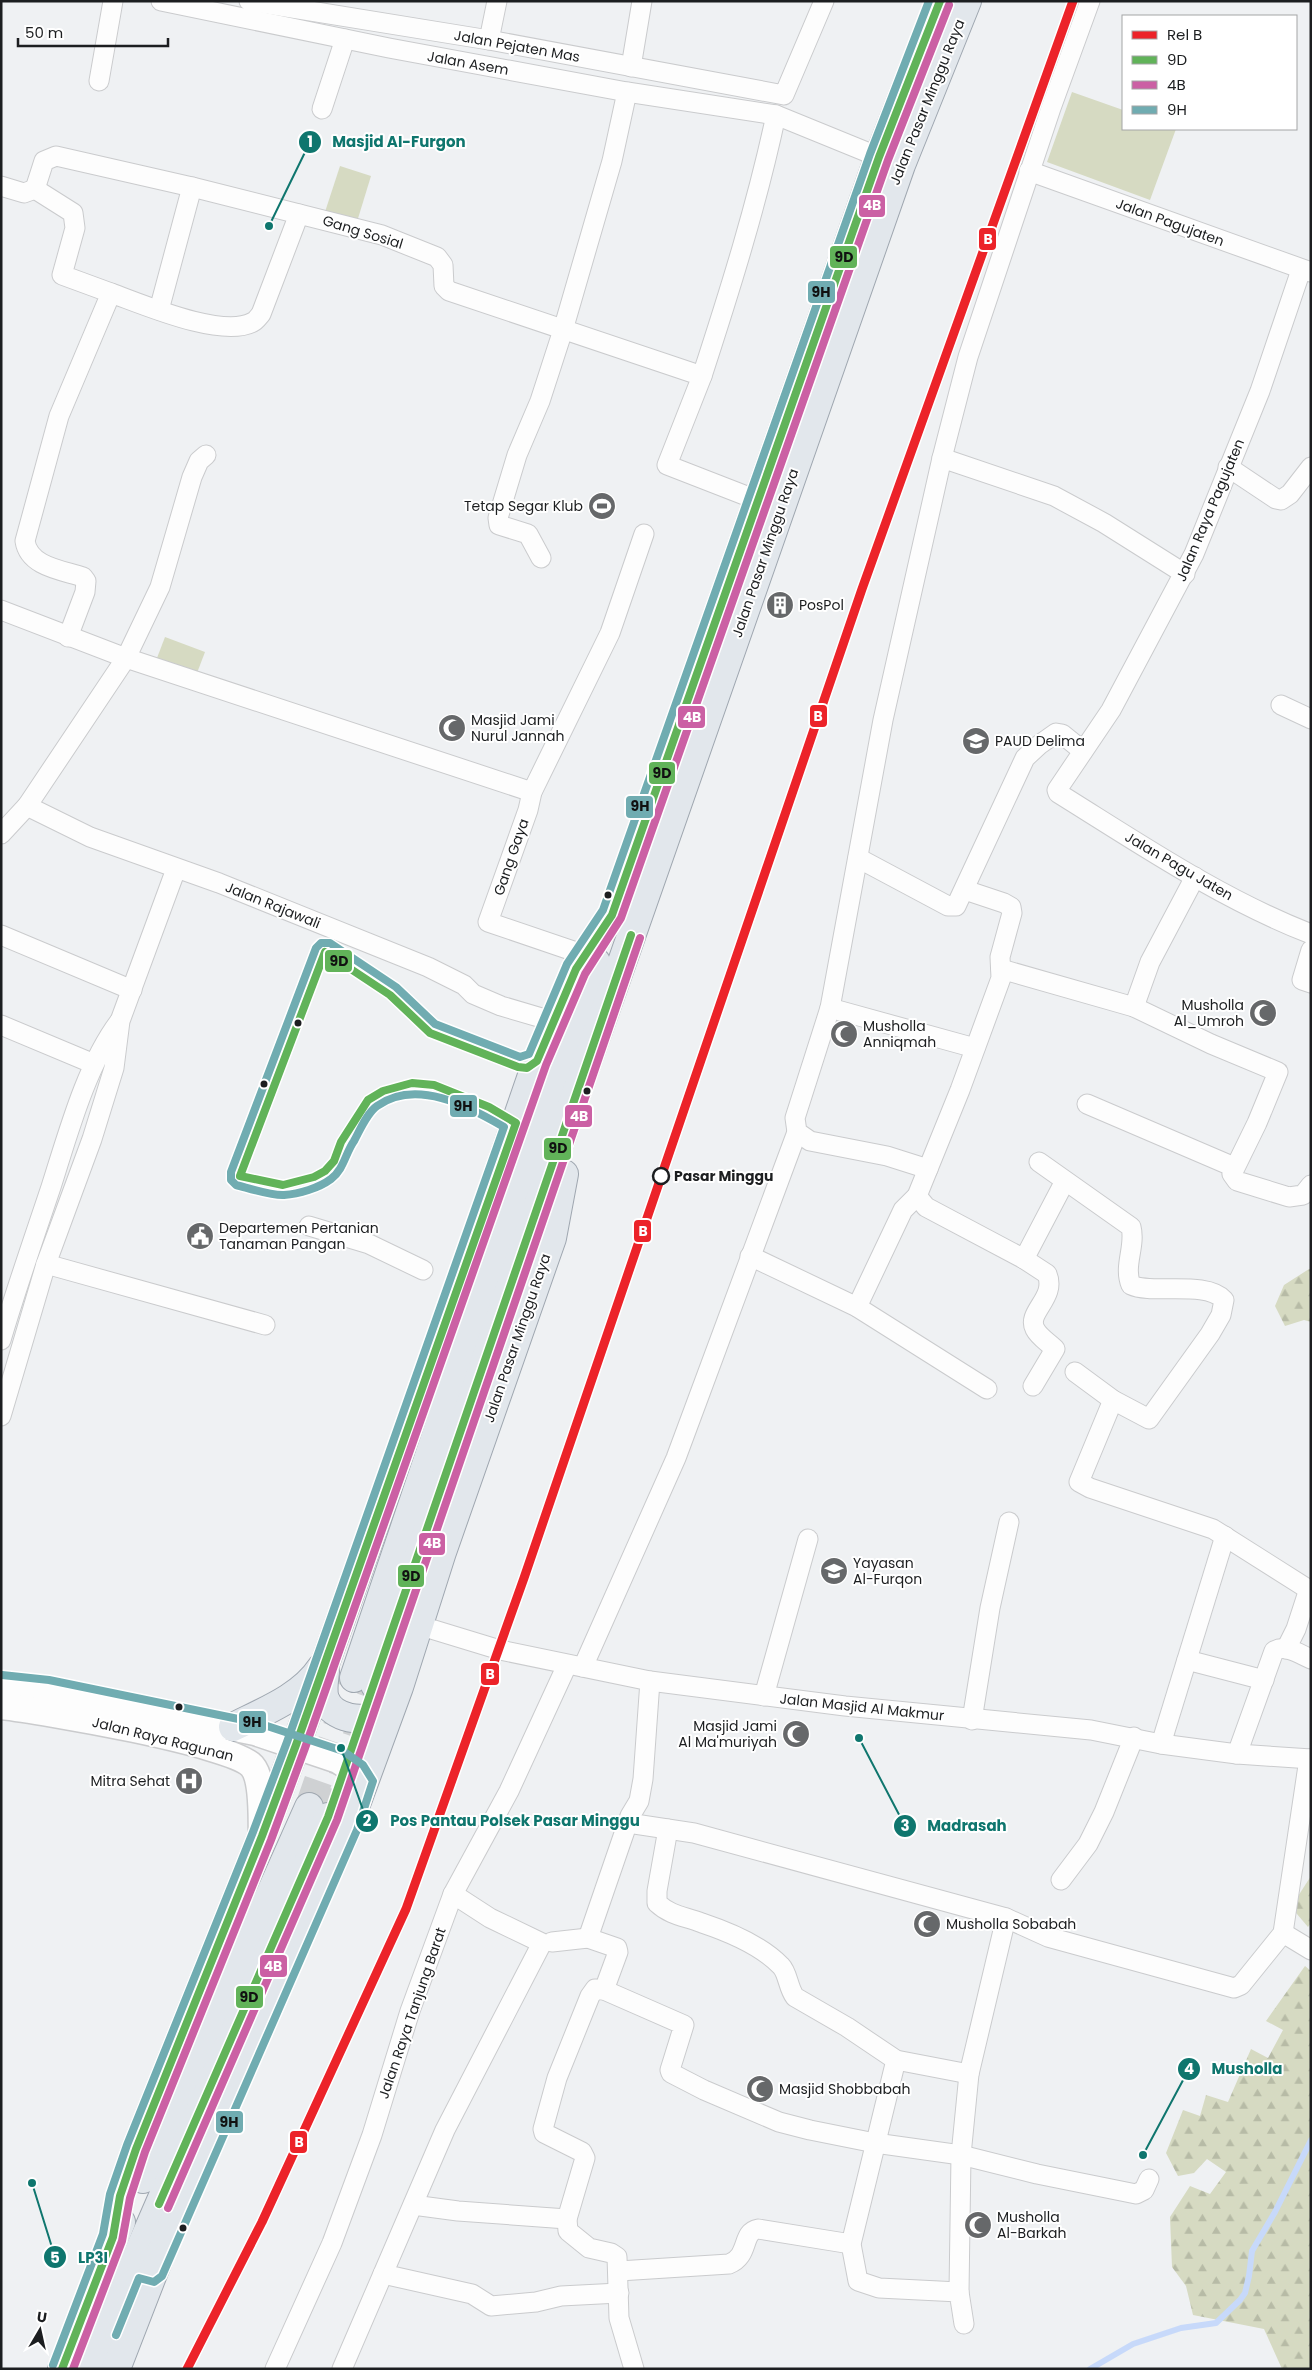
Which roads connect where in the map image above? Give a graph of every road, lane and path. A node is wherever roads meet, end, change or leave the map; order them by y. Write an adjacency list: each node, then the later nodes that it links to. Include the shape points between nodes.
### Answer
1 (114, 1): 13 (street)
2 (161, 1): 10 (street, Jalan Asem)
3 (249, 1): 11 (street, Jalan Pejaten Mas)
4 (497, 1): 11 (street)
5 (642, 1): 12 (street)
6 (824, 1): 12 (street, Jalan Pejaten Mas, via 784,95)
7 (940, 1): 17 (main road, Jalan Pasar Minggu Raya)
8 (966, 1): 66 (main road, Jalan Pasar Minggu Raya, via 901,165)
9 (1090, 1): 18 (street, Jalan Raya Tanjung Barat)
10 (345, 39): 14 (street, Jalan Asem); 15 (street)
11 (489, 40): 12 (street, Jalan Pejaten Mas)
12 (631, 67)
13 (99, 81)
14 (627, 92): 16 (street, Jalan Asem); 26 (street, via 612,161)
15 (322, 109)
16 (778, 116): 17 (street, Jalan Asem); 27 (street, via 733,283)
17 (878, 157): 32 (main road, Jalan Pasar Minggu Raya)
18 (1029, 170): 23 (street, Jalan Pagujaten); 29 (street, Jalan Raya Tanjung Barat, via 968,357)
19 (1, 186): 21 (street, via 24,193)
20 (192, 187): 21 (street, Gang Sosial, via 56,156 44,161); 22 (street, Gang Sosial); 25 (street)
21 (35, 189): 24 (street, via 73,213 75,228 62,275)
22 (299, 214): 25 (street, via 261,314 253,322 235,326 187,321); 26 (street, Gang Sosial, via 382,235 437,257 443,265 444,286 449,291)
23 (1306, 271): 30 (street, Jalan Raya Pagujaten)
24 (110, 293): 25 (street); 37 (street, via 59,416 25,541 26,551 38,562 83,577 86,581)
25 (159, 310)
26 (563, 330): 27 (street, Gang Sosial); 34 (street, via 540,401 517,455 498,518 500,525 528,534)
27 (702, 376): 32 (street, via 675,468)
28 (206, 455): 38 (street, via 199,461 192,477 160,587)
29 (942, 458): 35 (street, via 1054,496); 46 (street, Jalan Raya Tanjung Barat, via 884,720)
30 (1228, 467): 31 (street, via 1281,500); 35 (street, Jalan Raya Pagujaten)
31 (1311, 467)
32 (757, 500): 50 (main road, Jalan Pasar Minggu Raya)
33 (644, 534): 43 (street, Gang Gaya, via 610,632)
34 (541, 558)
35 (1185, 574): 41 (street, Jalan Raya Pagujaten, via 1112,710)
36 (1, 610): 37 (street)
37 (68, 637): 38 (street)
38 (126, 658): 43 (street); 44 (street)
39 (1281, 705): 40 (street)
40 (1311, 719)
41 (1083, 751): 42 (street, Jalan Raya Pagujaten); 49 (street, via 1062,734 1056,734 1025,758)
42 (1058, 786): 48 (street, Jalan Pagu Jaten, via 1058,794)
43 (532, 792): 54 (street, Gang Gaya, via 491,924)
44 (27, 806): 45 (street); 47 (street, Jalan Rajawali, via 90,837)
45 (1, 834)
46 (858, 858): 49 (street, via 948,906 956,906); 59 (street, Jalan Raya Tanjung Barat)
47 (176, 869): 57 (street); 61 (street, Jalan Rajawali, via 219,883 428,968 501,1006)
48 (1195, 877): 51 (street, Jalan Pagu Jaten); 58 (street, via 1150,962)
49 (965, 890): 55 (street, via 1011,907 1000,957)
50 (612, 915): 54 (main road, Jalan Pasar Minggu Raya); 101 (main road, Jalan Pasar Minggu Raya)
51 (1311, 934)
52 (1, 935): 57 (street)
53 (1311, 950): 56 (street, via 1302,980)
54 (585, 955): 61 (main road, Jalan Pasar Minggu Raya)
55 (1001, 969): 58 (street); 63 (street, via 1001,978)
56 (1311, 983)
57 (132, 990): 60 (street)
58 (1134, 1007): 71 (street, via 1278,1072)
59 (830, 1008): 63 (street); 67 (street, Jalan Raya Tanjung Barat, via 795,1118)
60 (120, 1021): 64 (street); 70 (street, via 114,1068)
61 (552, 1021): 96 (main road, Jalan Pasar Minggu Raya)
62 (1, 1025): 64 (street)
63 (975, 1048): 72 (street)
64 (94, 1064): 68 (street)
65 (1087, 1104): 71 (street)
66 (571, 1108): 93 (main road, Jalan Pasar Minggu Raya, via 566,1167 552,1238); 101 (main road, Jalan Pasar Minggu Raya)
67 (797, 1132): 72 (street, via 810,1141 887,1156); 77 (street, Jalan Raya Tanjung Barat)
68 (61, 1155): 70 (street); 83 (street)
69 (1039, 1162): 73 (street)
70 (82, 1165): 79 (street)
71 (1234, 1167): 74 (street, via 1232,1174 1237,1181 1289,1197 1302,1195)
72 (928, 1169): 75 (street)
73 (1065, 1181): 78 (street); 87 (street, via 1131,1227 1133,1235 1128,1271 1131,1285 1151,1289 1178,1287 1224,1300 1210,1334 1153,1417 1143,1418)
74 (1311, 1185)
75 (917, 1196): 78 (street, via 926,1207); 81 (street, via 902,1210)
76 (314, 1228): 80 (street, via 369,1244)
77 (750, 1256): 81 (street); 98 (street, Jalan Raya Tanjung Barat, via 676,1458)
78 (1024, 1259): 85 (street, via 1047,1274 1050,1282 1033,1324 1035,1331 1055,1349)
79 (46, 1264): 82 (street); 88 (street)
80 (423, 1270)
81 (857, 1308): 86 (street)
82 (265, 1325)
83 (1, 1340)
84 (1075, 1372): 87 (street)
85 (1033, 1386)
86 (987, 1389)
87 (1113, 1400): 90 (street, via 1079,1482)
88 (1, 1416)
89 (1009, 1522): 106 (street, via 990,1608)
90 (1225, 1536): 92 (street); 97 (street)
91 (808, 1539): 103 (street)
92 (1310, 1590): 94 (street)
93 (418, 1625): 98 (street, Jalan Masjid Al Makmur, via 500,1650); 101 (main road, Jalan Pasar Minggu Raya)
94 (1286, 1648): 95 (street); 99 (street, via 1274,1651)
95 (1311, 1659)
96 (326, 1660): 101 (main road, via 325,1700 344,1716 370,1718 381,1712); 108 (main road, via 308,1684); 111 (main road, Jalan Pasar Minggu Raya)
97 (1187, 1660): 99 (street); 110 (street)
98 (575, 1666): 100 (street, Jalan Masjid Al Makmur); 119 (street, Jalan Raya Tanjung Barat)
99 (1264, 1680): 112 (street)
100 (650, 1681): 103 (street, Jalan Masjid Al Makmur); 115 (street, via 643,1779 639,1801)
101 (376, 1683): 114 (main road, Jalan Pasar Minggu Raya)
102 (1, 1686): 105 (main road, Jalan Raya Ragunan, via 47,1690)
103 (764, 1696): 106 (street, Jalan Masjid Al Makmur)
104 (1, 1706): 105 (main road, Jalan Raya Ragunan)
105 (115, 1714): 107 (main road, Jalan Raya Ragunan)
106 (972, 1720): 109 (street, Jalan Masjid Al Makmur)
107 (155, 1722): 108 (main road, Jalan Raya Ragunan); 117 (main road, Jalan Raya Ragunan, via 246,1760 256,1772)
108 (233, 1727): 111 (main road, Jalan Raya Ragunan)
109 (1134, 1737): 110 (street, Jalan Masjid Al Makmur); 118 (street, via 1088,1844)
110 (1161, 1744): 112 (street, Jalan Masjid Al Makmur)
111 (296, 1745): 114 (main road, Jalan Raya Ragunan, via 338,1760 356,1772); 117 (main road, Jalan Pasar Minggu Raya)
112 (1236, 1754): 113 (street, Jalan Masjid Al Makmur)
113 (1310, 1759): 121 (street)
114 (363, 1782): 135 (main road, Jalan Pasar Minggu Raya, via 348,1826)
115 (628, 1822): 116 (street); 122 (street)
116 (668, 1829): 120 (street, via 694,1833); 126 (street, via 657,1903 668,1913 703,1923 758,1947 782,1966 795,1997)
117 (262, 1836): 133 (main road, Jalan Pasar Minggu Raya, via 136,2149 120,2196)
118 (1061, 1880)
119 (454, 1894): 131 (street, via 490,1918 542,1943 474,2071); 144 (street, Jalan Raya Tanjung Barat, via 410,2011 372,2135 332,2243)
120 (1006, 1918): 121 (street, via 1048,1936 1234,1988 1242,1985); 127 (street)
121 (1283, 1933): 124 (street)
122 (588, 1938): 123 (street); 125 (street, via 617,1948)
123 (552, 1942)
124 (1311, 1950)
125 (604, 1990): 128 (street, via 684,2025 671,2073 779,2122); 132 (street, via 595,1990 590,1996 557,2078 543,2129 544,2134 582,2152 585,2158)
126 (896, 2060): 127 (street); 128 (street)
127 (968, 2074): 129 (street)
128 (875, 2143): 129 (street); 134 (street)
129 (961, 2155): 130 (street, via 1136,2194 1144,2190); 138 (street)
130 (1150, 2179)
131 (413, 2205): 132 (street); 137 (street)
132 (567, 2219): 136 (street, via 568,2231 575,2239 589,2248 617,2257)
133 (113, 2237): 135 (main road, Jalan Pasar Minggu Raya, via 318,1812); 141 (main road, Jalan Pasar Minggu Raya)
134 (850, 2244): 136 (street, via 758,2229 748,2235 742,2256 730,2264); 138 (street, via 858,2281 879,2288)
135 (143, 2269): 142 (main road, Jalan Pasar Minggu Raya); 143 (main road, Jalan Pasar Minggu Raya)
136 (619, 2271): 139 (street)
137 (383, 2274): 139 (street, via 472,2294 491,2306 561,2296); 145 (street)
138 (959, 2292): 140 (street)
139 (619, 2293): 146 (street, via 619,2318)
140 (964, 2324)
141 (62, 2369)
142 (93, 2369)
143 (116, 2369)
144 (275, 2369)
145 (342, 2369)
146 (634, 2369)

